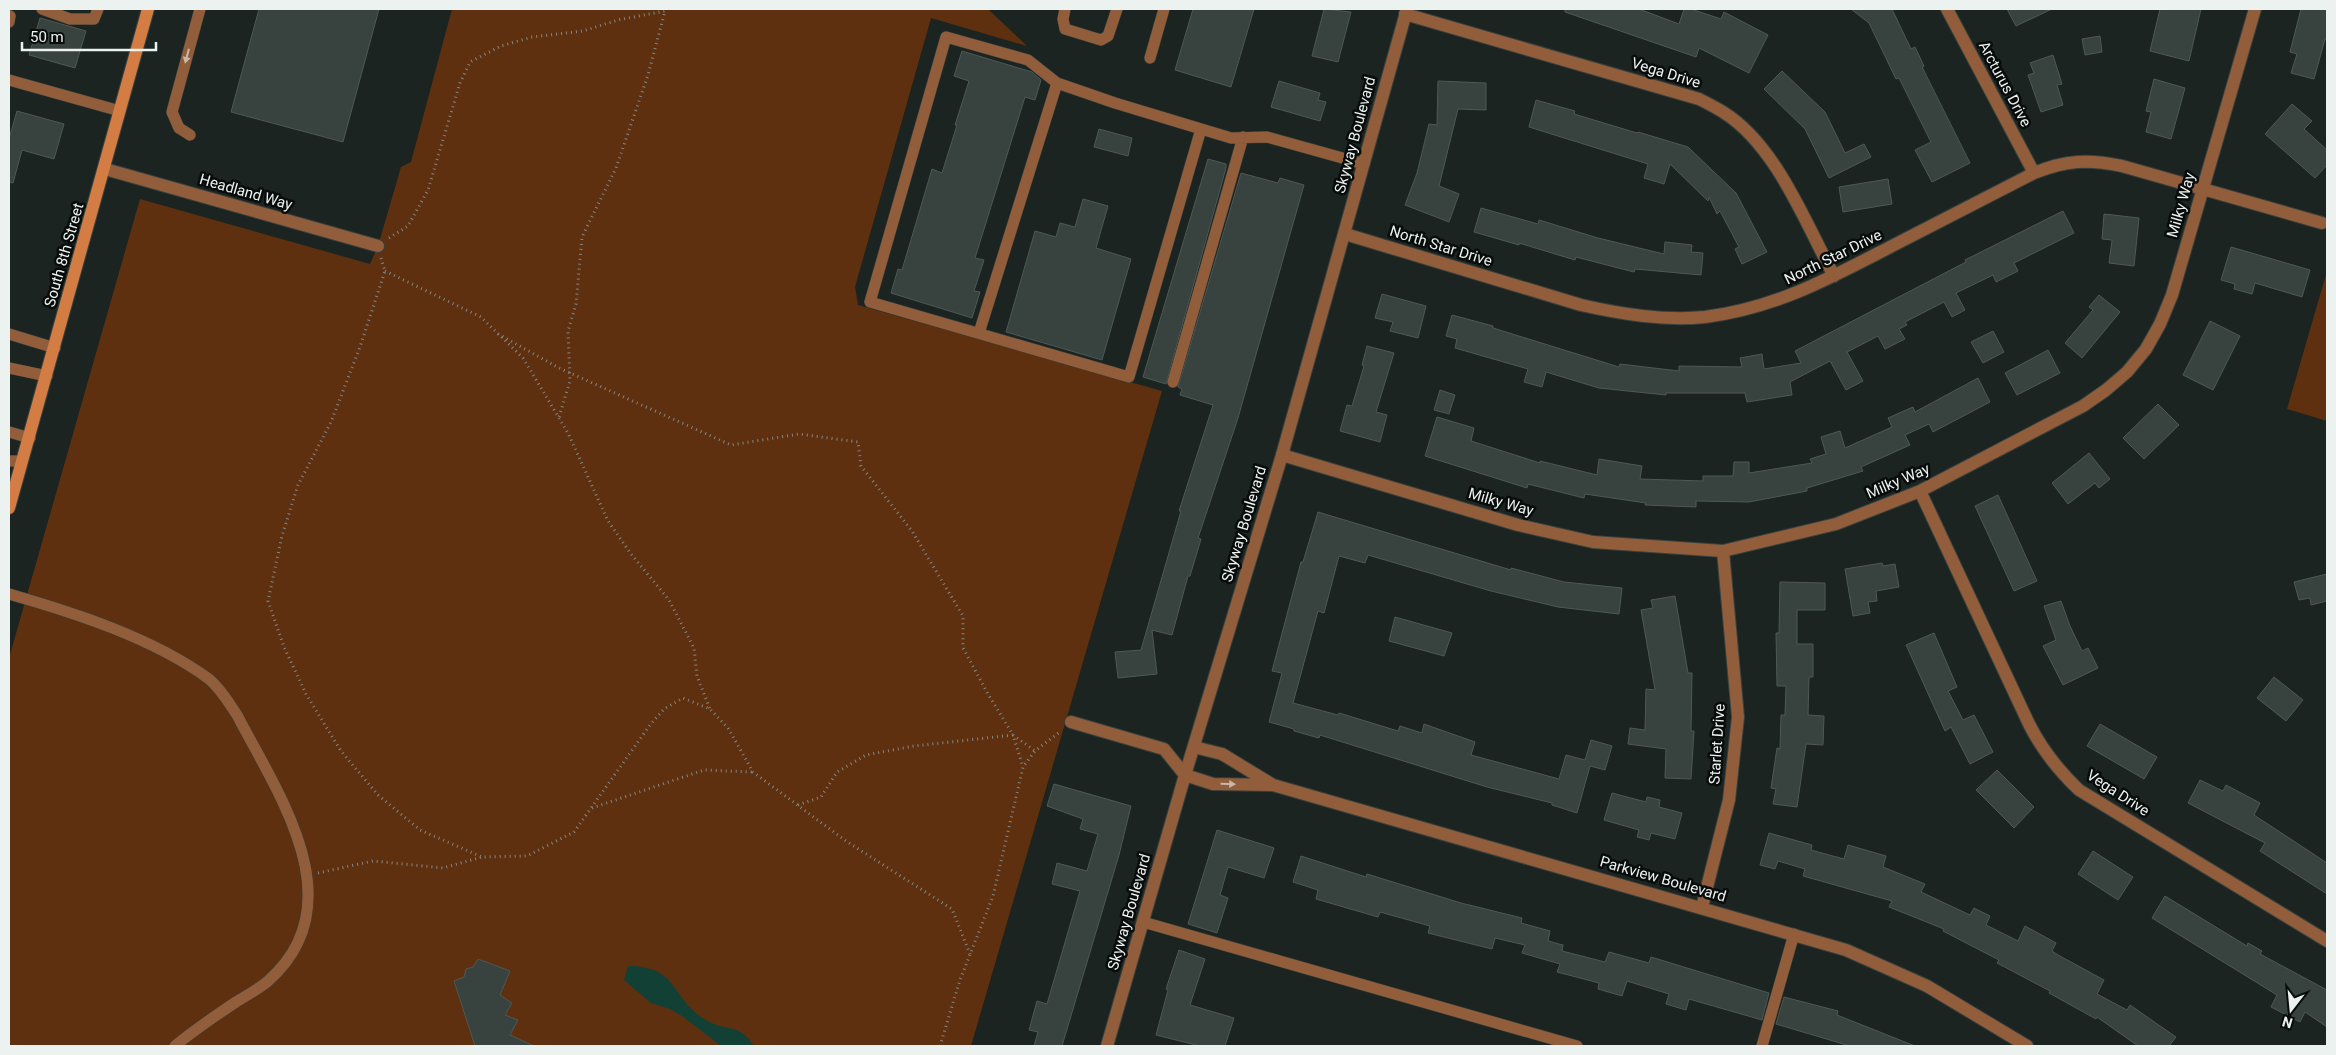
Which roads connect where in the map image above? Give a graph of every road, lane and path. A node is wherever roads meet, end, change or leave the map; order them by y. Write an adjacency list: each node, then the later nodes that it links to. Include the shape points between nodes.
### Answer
1 (42, 9): 2 (lane, via 70,19 94,19)
2 (98, 9)
3 (200, 9): 16 (lane, one-way to 16, via 172,112 179,128)
4 (1065, 9): 5 (lane, via 1065,28 1101,40 1108,36)
5 (1117, 9)
6 (1164, 9): 11 (lane)
7 (1947, 9): 20 (street, Arcturus Drive)
8 (2255, 9): 21 (street, Milky Way)
9 (144, 10): 14 (main road, South 8th Street)
10 (1406, 11): 18 (street, Skyway Boulevard); 26 (street, Vega Drive, via 1699,99 1724,112 1764,152 1780,174)
11 (1150, 58)
12 (9, 80): 14 (lane)
13 (1057, 83): 15 (lane); 27 (lane); 27 (lane, via 1028,60 946,37 870,302)
14 (120, 111): 19 (main road, South 8th Street)
15 (1201, 129): 17 (lane, via 1231,138); 27 (lane, via 1129,377)
16 (190, 135)
17 (1243, 137): 18 (lane, via 1267,137); 34 (lane)
18 (1364, 164): 23 (street, Skyway Boulevard)
19 (105, 169): 24 (street, Headland Way); 30 (main road, South 8th Street)
20 (2034, 174): 21 (street, North Star Drive, via 2055,164 2097,160); 26 (street, North Star Drive)
21 (2203, 188): 22 (street, North Star Drive); 40 (street, Milky Way, via 2172,295 2146,349 2127,372 2083,406)
22 (2322, 223)
23 (1345, 234): 26 (street, North Star Drive, via 1581,305 1645,316 1703,317 1734,312 1793,296); 38 (street, Skyway Boulevard)
24 (378, 246): 25 (path); 32 (path, via 408,226 428,190 460,83 470,62 501,46 532,37 583,30 665,11 648,74 616,168 582,236 576,304 568,331)
25 (385, 271): 29 (path, via 481,316); 55 (path, via 331,422 298,485 282,536 268,601 284,647 306,694 341,751 378,795 420,830)
26 (1834, 276)
27 (979, 333)
28 (9, 334): 30 (lane)
29 (498, 334): 32 (path); 35 (path, via 523,358)
30 (55, 348): 33 (main road, South 8th Street)
31 (9, 368): 33 (lane)
32 (570, 372): 35 (path); 46 (path, via 731,445 799,434 858,442 861,466 912,531 963,616 963,648)
33 (47, 376): 37 (main road, South 8th Street)
34 (1173, 382)
35 (559, 418): 44 (path, via 608,521 669,600 694,648 697,676)
36 (9, 432): 37 (lane)
37 (30, 438): 39 (main road, South 8th Street)
38 (1282, 455): 42 (street, Milky Way, via 1518,525 1593,542); 47 (street, Skyway Boulevard)
39 (15, 461): 41 (main road, South 8th Street)
40 (1920, 491): 42 (street, Milky Way, via 1836,524); 60 (street, Vega Drive, via 2040,747 2058,770 2080,790)
41 (9, 507)
42 (1723, 550): 57 (street, Starlet Drive, via 1738,717 1729,800)
43 (9, 594): 56 (lane, via 141,641 210,680 237,715 301,843)
44 (710, 710): 50 (path, via 728,728); 54 (path, via 683,698 664,709)
45 (1072, 722): 48 (path); 51 (street, via 1164,749)
46 (1013, 736): 48 (path); 49 (path); 53 (path, via 914,746 866,755 837,772 821,797)
47 (1194, 746): 51 (street, Skyway Boulevard); 52 (street, Parkview Boulevard, via 1222,754)
48 (1036, 750): 49 (path)
49 (1023, 767): 61 (path, via 993,896)
50 (753, 772): 53 (path); 54 (path, via 704,770)
51 (1185, 775): 52 (street, Parkview Boulevard, one-way to 52, via 1213,784); 58 (street, Skyway Boulevard)
52 (1273, 785): 57 (street, Parkview Boulevard)
53 (797, 805): 61 (path, via 846,841 952,908)
54 (592, 808): 55 (path, via 574,832 527,856)
55 (482, 857): 56 (path, via 444,868 373,861 318,873)
56 (307, 870): 62 (lane, via 306,917 283,964 267,981 194,1029)
57 (1702, 907): 59 (street, Parkview Boulevard)
58 (1143, 922): 64 (street, Skyway Boulevard); 65 (lane)
59 (1794, 934): 66 (lane); 67 (street, Parkview Boulevard, via 1886,966)
60 (2327, 940)
61 (970, 954): 63 (path)
62 (175, 1046)
63 (940, 1046)
64 (1107, 1046)
65 (1577, 1046)
66 (1762, 1046)
67 (2027, 1046)

